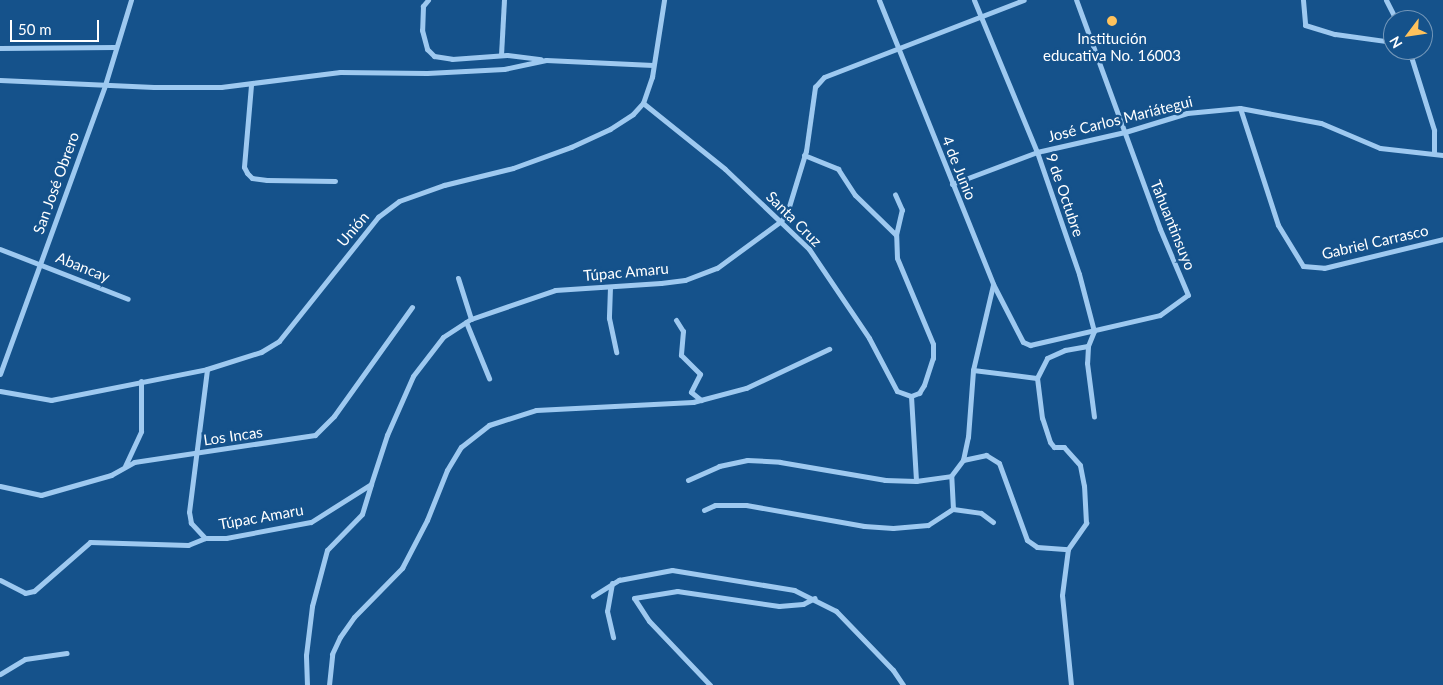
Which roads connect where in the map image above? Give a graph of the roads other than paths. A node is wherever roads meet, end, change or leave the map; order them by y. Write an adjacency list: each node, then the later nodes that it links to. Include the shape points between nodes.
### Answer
1 (131, 0): 12 (street, San José Obrero)
2 (428, 0): 15 (street, via 424,6 422,30 427,49 434,56 452,59)
3 (504, 0): 15 (street)
4 (664, 0): 18 (street)
5 (879, 0): 14 (street, 4 de Junio)
6 (974, 0): 10 (street, 9 de Octubre)
7 (1024, 0): 10 (street, Túpac Amaru)
8 (1076, 0): 24 (street, Tahuantinsuyo)
9 (1304, 0): 11 (street, via 1305,25 1335,34)
10 (980, 16): 14 (street, Túpac Amaru); 25 (street, 9 de Octubre)
11 (1383, 41)
12 (115, 47): 13 (street); 20 (street, San José Obrero)
13 (0, 48)
14 (897, 48): 27 (street, Túpac Amaru, via 824,77 815,87 813,117); 30 (street, 4 de Junio)
15 (500, 55): 16 (street)
16 (546, 60): 18 (street); 21 (street, via 504,69 427,73 340,72)
17 (1412, 60): 26 (street, via 1434,130)
18 (653, 64): 22 (street)
19 (0, 80): 20 (street)
20 (105, 85): 21 (street); 36 (street, San José Obrero)
21 (251, 85): 29 (street, via 244,167 247,173 252,178 267,180)
22 (643, 103): 32 (street, Santa Cruz); 49 (street, Unión, via 634,114 610,129 571,147 513,168 444,185 399,201 378,217 279,341 261,352)
23 (1240, 108): 24 (street, José Carlos Mariátegui, via 1187,113); 26 (street, José Carlos Mariátegui, via 1321,123 1380,148); 34 (street, Gabriel Carrasco, via 1278,225 1303,266 1324,268)
24 (1125, 132): 25 (street, José Carlos Mariátegui); 44 (street, Tahuantinsuyo, via 1188,295 1160,315)
25 (1037, 152): 30 (street, José Carlos Mariátegui); 44 (street, 9 de Octubre, via 1079,274)
26 (1434, 152): 28 (street, José Carlos Mariátegui)
27 (804, 155): 32 (street, Túpac Amaru, via 792,203); 33 (street, via 838,169 855,195)
28 (1443, 155)
29 (335, 181)
30 (952, 184): 38 (street, 4 de Junio)
31 (895, 194): 33 (street, via 902,210)
32 (781, 221): 39 (street, Túpac Amaru, via 717,268 685,280); 56 (street, Santa Cruz, via 809,249 840,293 900,394)
33 (896, 236): 56 (street, via 901,271 933,344 933,358 924,385)
34 (1443, 239)
35 (0, 249): 36 (street, Abancay)
36 (41, 264): 40 (street, Abancay); 51 (street, San José Obrero)
37 (458, 278): 42 (street)
38 (993, 284): 45 (street, 4 de Junio); 50 (street)
39 (610, 287): 42 (street, Túpac Amaru, via 555,290); 48 (street, via 609,318)
40 (128, 299)
41 (412, 307): 59 (street, Los Incas, via 325,428 297,440)
42 (468, 320): 52 (street); 65 (street, Túpac Amaru, via 443,337 413,376 387,435)
43 (676, 320): 57 (street, via 683,331 681,355 700,374 691,392)
44 (1094, 331): 45 (street, Tahuantinsuyo, via 1030,345); 46 (street)
45 (1023, 342)
46 (1088, 346): 53 (street, via 1065,350 1048,358); 58 (street)
47 (829, 349): 57 (street, via 746,388)
48 (616, 352)
49 (207, 369): 54 (street, Unión); 59 (street)
50 (972, 370): 53 (street); 60 (street, via 968,437)
51 (0, 374)
52 (489, 378)
53 (1037, 378): 71 (street, via 1042,418 1050,442 1054,447 1064,447 1080,464 1084,486 1086,523)
54 (141, 381): 55 (street, Unión, via 51,400); 61 (street, via 141,431)
55 (0, 391)
56 (911, 396): 64 (street)
57 (701, 400): 80 (street, via 536,410 489,425 461,447 447,470 427,520 402,568 354,617 340,637 332,654)
58 (1094, 417)
59 (198, 454): 61 (street, Los Incas, via 140,461); 70 (street, via 189,512 191,523)
60 (963, 460): 62 (street); 71 (street, via 986,455 999,463 1027,540 1037,547)
61 (125, 466): 66 (street, Los Incas, via 111,475 41,495)
62 (951, 476): 64 (street); 67 (street)
63 (688, 480): 64 (street, via 719,466 746,460 780,462 885,480)
64 (916, 481)
65 (371, 484): 70 (street, Túpac Amaru, via 311,522 226,538); 79 (street, via 362,514 327,550 312,606 306,655)
66 (0, 486)
67 (953, 509): 68 (street, via 928,525 893,528 746,504 715,505); 69 (street, via 981,513)
68 (704, 510)
69 (993, 522)
70 (205, 538): 72 (street, Túpac Amaru, via 188,545 90,542 34,591 25,593)
71 (1068, 549): 83 (street, via 1062,595)
72 (0, 580)
73 (612, 583): 74 (street); 75 (street, via 672,570 794,590); 76 (street, via 607,610)
74 (593, 596)
75 (816, 598): 81 (street, via 803,604 779,606 677,591 634,598 649,621); 82 (street, via 836,611 893,670)
76 (614, 637)
77 (67, 653): 78 (street, via 25,659)
78 (0, 674)
79 (308, 685)
80 (329, 685)
81 (710, 685)
82 (903, 685)
83 (1071, 685)

